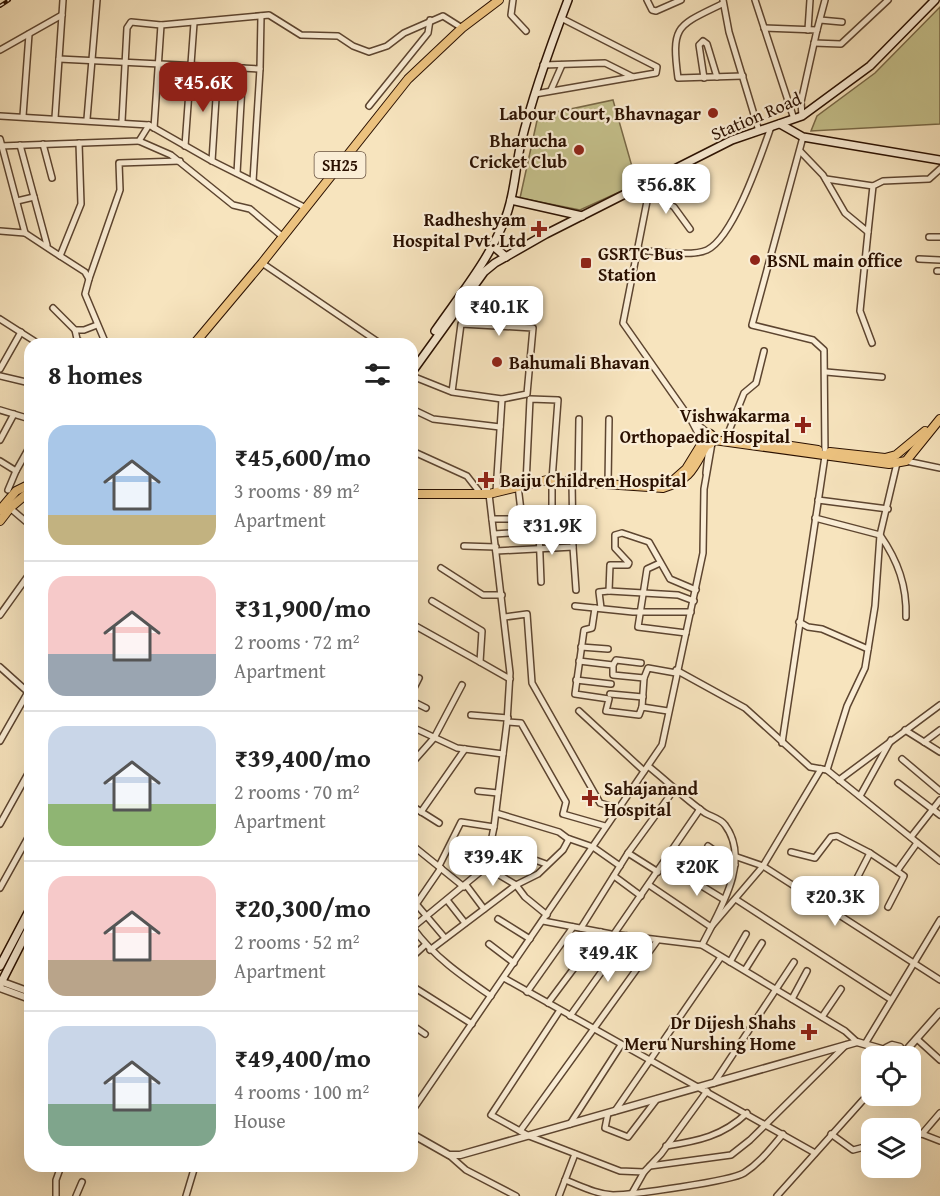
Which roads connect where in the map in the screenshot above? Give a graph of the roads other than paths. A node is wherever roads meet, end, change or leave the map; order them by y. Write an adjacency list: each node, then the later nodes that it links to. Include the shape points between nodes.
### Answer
1 (63, 0): 14 (street)
2 (97, 0): 31 (street)
3 (499, 0): 22 (main road, SH25)
4 (513, 0): 26 (street, via 511,15)
5 (568, 0): 16 (main road)
6 (647, 0): 7 (street, via 656,11)
7 (681, 0)
8 (755, 0): 23 (street)
9 (810, 0): 24 (street)
10 (825, 0): 18 (street)
11 (888, 0): 28 (street, via 842,44)
12 (935, 0): 49 (main road, Station Road, via 870,66)
13 (722, 2): 40 (street); 43 (street, via 686,22 676,34 678,78)
14 (62, 15): 27 (street); 30 (street)
15 (261, 16): 17 (street, via 268,15 301,35 338,36 369,52 387,46); 20 (street); 39 (street)
16 (561, 18): 35 (main road); 41 (street, via 657,67 656,74)
17 (430, 20): 22 (street, via 446,16); 46 (street, via 428,33)
18 (820, 20): 19 (street); 25 (street)
19 (842, 22)
20 (195, 23): 21 (street); 34 (street)
21 (161, 25): 32 (street, via 131,22 127,28); 33 (street)
22 (462, 28): 81 (main road, SH25, via 408,80)
23 (764, 28): 24 (street); 52 (street)
24 (808, 30): 25 (street)
25 (817, 30): 28 (street)
26 (526, 31)
27 (29, 34): 29 (street); 48 (street)
28 (814, 42): 49 (street, via 801,102)
29 (0, 50)
30 (59, 59): 31 (street); 50 (street)
31 (90, 61): 32 (street); 51 (street)
32 (125, 63): 33 (street); 53 (street)
33 (160, 63): 34 (street); 55 (street)
34 (192, 65): 37 (street); 65 (street)
35 (543, 65): 36 (street); 45 (main road)
36 (562, 65): 41 (street, via 608,63); 44 (street)
37 (218, 67): 38 (street); 69 (street)
38 (243, 68): 39 (street); 71 (street)
39 (260, 69): 74 (street)
40 (743, 76): 42 (street); 57 (street)
41 (633, 77): 44 (street)
42 (717, 77): 43 (street); 43 (street, via 703,41 699,45)
43 (704, 78)
44 (551, 90): 45 (street)
45 (535, 94): 79 (main road)
46 (369, 106)
47 (0, 116): 48 (street)
48 (23, 116): 50 (street)
49 (802, 116): 52 (main road, Station Road)
50 (55, 118): 51 (street)
51 (87, 119): 53 (street)
52 (794, 119): 54 (main road, Station Road)
53 (123, 122): 55 (street)
54 (780, 123): 56 (main road, Station Road); 58 (main road)
55 (152, 127): 60 (street); 65 (street)
56 (771, 127): 57 (main road, Station Road); 92 (street, via 740,206 713,246 705,252)
57 (759, 131): 75 (main road, Station Road, via 732,140)
58 (803, 137): 66 (street); 67 (main road)
59 (0, 139): 64 (street)
60 (139, 141): 61 (street); 68 (street, via 152,144)
61 (79, 143): 62 (street); 93 (street, via 81,204)
62 (43, 144): 63 (street); 72 (street)
63 (20, 145): 64 (street); 78 (street)
64 (1, 146): 80 (street)
65 (185, 146): 69 (street)
66 (800, 151): 73 (street); 115 (street, via 752,325 813,340 824,350)
67 (940, 160)
68 (180, 161): 87 (street, via 233,205 250,209); 98 (street, via 119,163 120,190)
69 (212, 161): 71 (street)
70 (940, 169): 76 (street, via 929,179 883,181)
71 (237, 173): 74 (street)
72 (52, 178)
73 (826, 179): 76 (street); 86 (street, via 844,213)
74 (253, 181): 81 (street)
75 (651, 182): 77 (street); 82 (main road, Station Road)
76 (873, 186): 86 (street)
77 (649, 191): 83 (street, via 674,207); 92 (street)
78 (34, 197): 80 (street); 91 (street)
79 (511, 200): 82 (main road); 90 (main road)
80 (17, 201): 85 (street)
81 (306, 208): 87 (main road, SH25)
82 (583, 216): 94 (main road, Station Road)
83 (690, 229)
84 (0, 231): 85 (street)
85 (25, 232): 91 (street)
86 (868, 232): 109 (street, via 860,310)
87 (284, 237): 97 (main road, SH25)
88 (929, 237): 89 (street)
89 (940, 237)
90 (492, 244): 94 (main road); 111 (main road)
91 (47, 245): 93 (street)
92 (637, 250): 128 (street, via 623,323)
93 (60, 256): 98 (street)
94 (506, 257): 112 (main road, Station Road, via 484,272)
95 (919, 259): 96 (street)
96 (940, 260)
97 (262, 263): 107 (main road, SH25); 108 (street)
98 (89, 279): 101 (street, via 85,294)
99 (53, 308): 102 (street)
100 (0, 318): 103 (street)
101 (97, 325): 102 (street); 106 (street)
102 (75, 330): 105 (street)
103 (21, 332): 104 (street); 113 (street)
104 (30, 338)
105 (77, 338)
106 (103, 338)
107 (199, 338)
108 (372, 338)
109 (872, 342)
110 (764, 351): 130 (street, via 756,383 744,393)
111 (418, 360)
112 (418, 361)
113 (0, 369)
114 (418, 371): 119 (street)
115 (826, 372): 117 (street); 133 (street)
116 (0, 376): 118 (street)
117 (882, 377)
118 (24, 381)
119 (452, 392): 120 (street); 120 (street, via 461,324 533,328 527,394)
120 (502, 399): 129 (street)
121 (0, 410): 123 (street)
122 (418, 412): 129 (street, via 433,419)
123 (14, 414): 124 (street); 131 (street)
124 (24, 417)
125 (579, 419): 142 (street)
126 (609, 419): 143 (street)
127 (940, 419): 137 (main road); 138 (main road)
128 (691, 420): 132 (street); 132 (street)
129 (500, 427): 149 (street)
130 (727, 436): 132 (main road); 133 (main road)
131 (0, 440)
132 (708, 441): 133 (main road); 143 (main road, via 681,482 663,488); 171 (street, via 703,553)
133 (824, 453): 137 (main road); 151 (street)
134 (418, 454): 149 (street, via 467,476)
135 (24, 457): 140 (street)
136 (0, 461): 140 (street)
137 (893, 461): 138 (main road); 153 (street)
138 (906, 461): 139 (street)
139 (940, 468)
140 (16, 471): 147 (street)
141 (552, 480): 142 (main road); 144 (main road); 144 (street, via 558,400 530,399); 159 (street, via 552,530)
142 (575, 481): 143 (main road); 163 (street)
143 (608, 484)
144 (522, 485): 149 (main road); 156 (street, via 522,519)
145 (24, 486): 147 (main road)
146 (0, 490): 147 (street)
147 (12, 491): 154 (main road)
148 (418, 494): 149 (main road)
149 (489, 494): 156 (street)
150 (24, 496): 152 (main road)
151 (818, 500): 153 (street); 155 (street)
152 (10, 508): 157 (street); 158 (main road)
153 (888, 509): 161 (street)
154 (0, 510)
155 (815, 518): 161 (street); 184 (street)
156 (492, 519): 160 (street)
157 (24, 520)
158 (0, 521)
159 (539, 531): 160 (street); 165 (street)
160 (494, 534): 164 (street)
161 (880, 535): 183 (street, via 896,558 903,580); 189 (street)
162 (464, 546): 164 (street)
163 (573, 547): 165 (street); 170 (street)
164 (496, 549): 165 (street); 174 (street)
165 (540, 549): 169 (street)
166 (660, 563): 171 (street, via 670,579); 172 (street, via 649,542 620,532 615,535 615,548 629,563 610,565); 173 (street, via 647,569)
167 (441, 568): 174 (street, via 483,595)
168 (24, 581): 181 (street)
169 (541, 582)
170 (576, 590)
171 (696, 590): 176 (street)
172 (609, 591): 173 (street); 178 (street, via 599,592)
173 (643, 593): 176 (street, via 678,596); 179 (street)
174 (502, 596): 182 (street)
175 (432, 601): 191 (street, via 482,631)
176 (694, 602): 180 (street)
177 (575, 606): 178 (street)
178 (598, 608): 179 (street); 187 (street, via 592,628 584,630)
179 (640, 612): 180 (street); 186 (street, via 638,627)
180 (691, 612): 186 (street)
181 (0, 615)
182 (505, 617): 198 (street); 238 (street, via 527,614 531,683 600,803)
183 (906, 617)
184 (799, 622): 189 (street); 221 (street)
185 (418, 627): 191 (street)
186 (686, 633): 195 (street)
187 (581, 647): 188 (street); 190 (street)
188 (608, 649)
189 (868, 649): 228 (street, via 862,678 847,706)
190 (579, 661): 193 (street); 199 (street)
191 (480, 662): 198 (street)
192 (640, 663): 193 (street, via 616,660)
193 (613, 666): 196 (street)
194 (0, 667): 202 (street)
195 (676, 672): 197 (street, via 648,668); 211 (street); 221 (street, via 745,708)
196 (613, 675): 197 (street); 200 (street)
197 (644, 678): 204 (street)
198 (510, 679): 213 (street)
199 (576, 680): 200 (street); 203 (street, via 574,694)
200 (611, 684): 203 (street)
201 (462, 685): 217 (street)
202 (24, 689)
203 (609, 697): 204 (street); 208 (street, via 606,711 639,716)
204 (643, 697): 208 (street)
205 (24, 701): 219 (street)
206 (418, 704): 209 (street)
207 (940, 705): 215 (street)
208 (642, 707): 211 (street)
209 (426, 708)
210 (579, 711): 227 (street)
211 (668, 711): 227 (street, via 662,745)
212 (471, 715): 213 (street)
213 (507, 720): 224 (street); 247 (street, via 521,723 566,802 563,813)
214 (418, 730): 217 (street)
215 (905, 730): 218 (street); 220 (street)
216 (940, 730): 220 (street)
217 (434, 738): 222 (street); 225 (street)
218 (892, 739): 229 (street); 236 (street)
219 (0, 741)
220 (924, 742): 223 (street)
221 (782, 743): 228 (street, via 810,767)
222 (465, 749): 224 (street); 242 (street)
223 (940, 752)
224 (503, 754): 234 (street)
225 (418, 756)
226 (902, 759): 232 (street)
227 (646, 768): 238 (street); 239 (street)
228 (824, 770): 229 (street); 265 (street)
229 (839, 780): 236 (street)
230 (24, 781): 245 (street)
231 (898, 783): 241 (street)
232 (940, 790)
233 (478, 791): 234 (street)
234 (498, 793): 243 (street)
235 (671, 794): 258 (street)
236 (860, 796): 249 (street)
237 (940, 800): 241 (street)
238 (617, 808): 247 (street)
239 (700, 809): 260 (street, via 724,823); 269 (street)
240 (418, 810): 242 (street)
241 (933, 810): 244 (street); 249 (street)
242 (421, 812): 246 (street)
243 (496, 813): 248 (street); 250 (street, via 559,832)
244 (940, 815)
245 (0, 824)
246 (439, 824)
247 (605, 826): 255 (street)
248 (494, 827): 252 (street); 266 (street, via 461,822)
249 (910, 837): 251 (street)
250 (569, 839): 255 (street); 262 (street)
251 (917, 843): 261 (street); 268 (street)
252 (491, 844): 262 (street); 267 (street)
253 (24, 845): 275 (street)
254 (708, 846): 263 (street)
255 (593, 848): 264 (street); 285 (street)
256 (418, 850): 266 (street)
257 (791, 852): 259 (street, via 815,858 831,837 837,836)
258 (628, 853): 264 (street); 269 (street)
259 (870, 853): 268 (street); 286 (street)
260 (737, 857): 263 (street); 265 (street)
261 (940, 861)
262 (546, 864): 272 (street, via 538,874)
263 (735, 865): 278 (street)
264 (620, 866): 271 (street)
265 (763, 866): 280 (street); 286 (street)
266 (440, 867): 274 (street); 277 (street)
267 (486, 867): 272 (street); 274 (street)
268 (897, 871): 282 (street, via 904,876)
269 (658, 872): 273 (street)
270 (684, 875): 278 (street)
271 (614, 876): 276 (street); 295 (street)
272 (516, 885): 283 (street); 285 (street)
273 (649, 885): 276 (street); 294 (street)
274 (465, 886): 279 (street); 283 (street)
275 (0, 888)
276 (641, 896): 297 (street)
277 (418, 897)
278 (723, 899): 294 (street)
279 (447, 900): 284 (street); 291 (street)
280 (737, 900): 294 (street); 330 (street)
281 (418, 904): 284 (street)
282 (888, 907)
283 (484, 909): 291 (street)
284 (429, 915): 292 (street); 302 (street)
285 (547, 915): 290 (street)
286 (838, 915): 315 (street)
287 (498, 919): 303 (street)
288 (24, 920): 316 (main road)
289 (940, 920): 315 (street)
290 (543, 921): 293 (street); 303 (street)
291 (465, 923): 302 (street)
292 (418, 924)
293 (573, 927): 295 (street); 326 (street)
294 (711, 927): 308 (street)
295 (581, 928): 296 (street)
296 (601, 932): 297 (street); 331 (street)
297 (614, 934): 300 (street)
298 (746, 934): 312 (street)
299 (418, 935): 307 (street)
300 (627, 936): 304 (street); 334 (street)
301 (24, 938): 321 (main road)
302 (445, 939): 309 (street)
303 (530, 939): 314 (street)
304 (657, 941): 308 (street); 338 (street)
305 (762, 943): 317 (street)
306 (489, 944): 314 (street)
307 (425, 945): 309 (street); 310 (street)
308 (702, 945): 311 (street)
309 (430, 950): 328 (street)
310 (418, 951)
311 (721, 957): 312 (street); 348 (street)
312 (730, 962): 317 (street)
313 (794, 962): 322 (street)
314 (514, 963): 319 (street)
315 (912, 964): 320 (street); 330 (street)
316 (0, 966)
317 (745, 970): 322 (street)
318 (807, 971): 329 (street)
319 (504, 978): 326 (street); 328 (street)
320 (940, 980)
321 (0, 984): 324 (street); 327 (street)
322 (776, 989): 329 (street); 349 (street)
323 (841, 989): 335 (street)
324 (24, 990)
325 (418, 990): 336 (street)
326 (527, 992): 331 (street)
327 (24, 996)
328 (491, 996): 336 (street)
329 (792, 999): 335 (street)
330 (890, 999): 344 (street)
331 (548, 1004): 332 (street)
332 (560, 1010): 334 (street); 360 (street, via 490,1114)
333 (940, 1012): 340 (street)
334 (570, 1016): 338 (street)
335 (822, 1017): 341 (street)
336 (472, 1024): 353 (street)
337 (418, 1029): 339 (street)
338 (593, 1029): 342 (street); 360 (street)
339 (425, 1034)
340 (916, 1041): 346 (street); 347 (street)
341 (857, 1042): 343 (street); 344 (street)
342 (621, 1045): 348 (street); 358 (street)
343 (846, 1045): 349 (street); 359 (street)
344 (867, 1045): 345 (street)
345 (870, 1046)
346 (910, 1046)
347 (940, 1060)
348 (650, 1061): 350 (street); 355 (street)
349 (714, 1083): 350 (street)
350 (700, 1087): 351 (street); 352 (street)
351 (707, 1090): 356 (street); 367 (street)
352 (657, 1099): 355 (street); 355 (street, via 628,1137 605,1128)
353 (418, 1102)
354 (861, 1102): 362 (street)
355 (612, 1112): 358 (street)
356 (747, 1113): 359 (street); 367 (street, via 730,1128 706,1140)
357 (940, 1113): 363 (street)
358 (570, 1124): 364 (street)
359 (766, 1124): 361 (street); 372 (street, via 730,1155)
360 (520, 1131): 364 (street)
361 (783, 1134): 369 (street); 378 (street, via 762,1159 742,1174)
362 (831, 1134): 368 (street, via 853,1150); 369 (street)
363 (922, 1134): 366 (street)
364 (529, 1136): 370 (street); 371 (street)
365 (418, 1137): 371 (street)
366 (940, 1141)
367 (666, 1146): 372 (street)
368 (861, 1148)
369 (815, 1153): 384 (street)
370 (575, 1154): 375 (street, via 620,1171); 376 (street)
371 (449, 1155): 382 (street, via 466,1170)
372 (650, 1166): 375 (street)
373 (59, 1172): 379 (street)
374 (193, 1172): 381 (street)
375 (644, 1172): 378 (street)
376 (565, 1180): 378 (street, via 593,1191); 383 (street)
377 (82, 1182): 380 (street)
378 (631, 1195)
379 (56, 1196)
380 (76, 1196)
381 (186, 1196)
382 (516, 1196)
383 (559, 1196)
384 (777, 1196)

